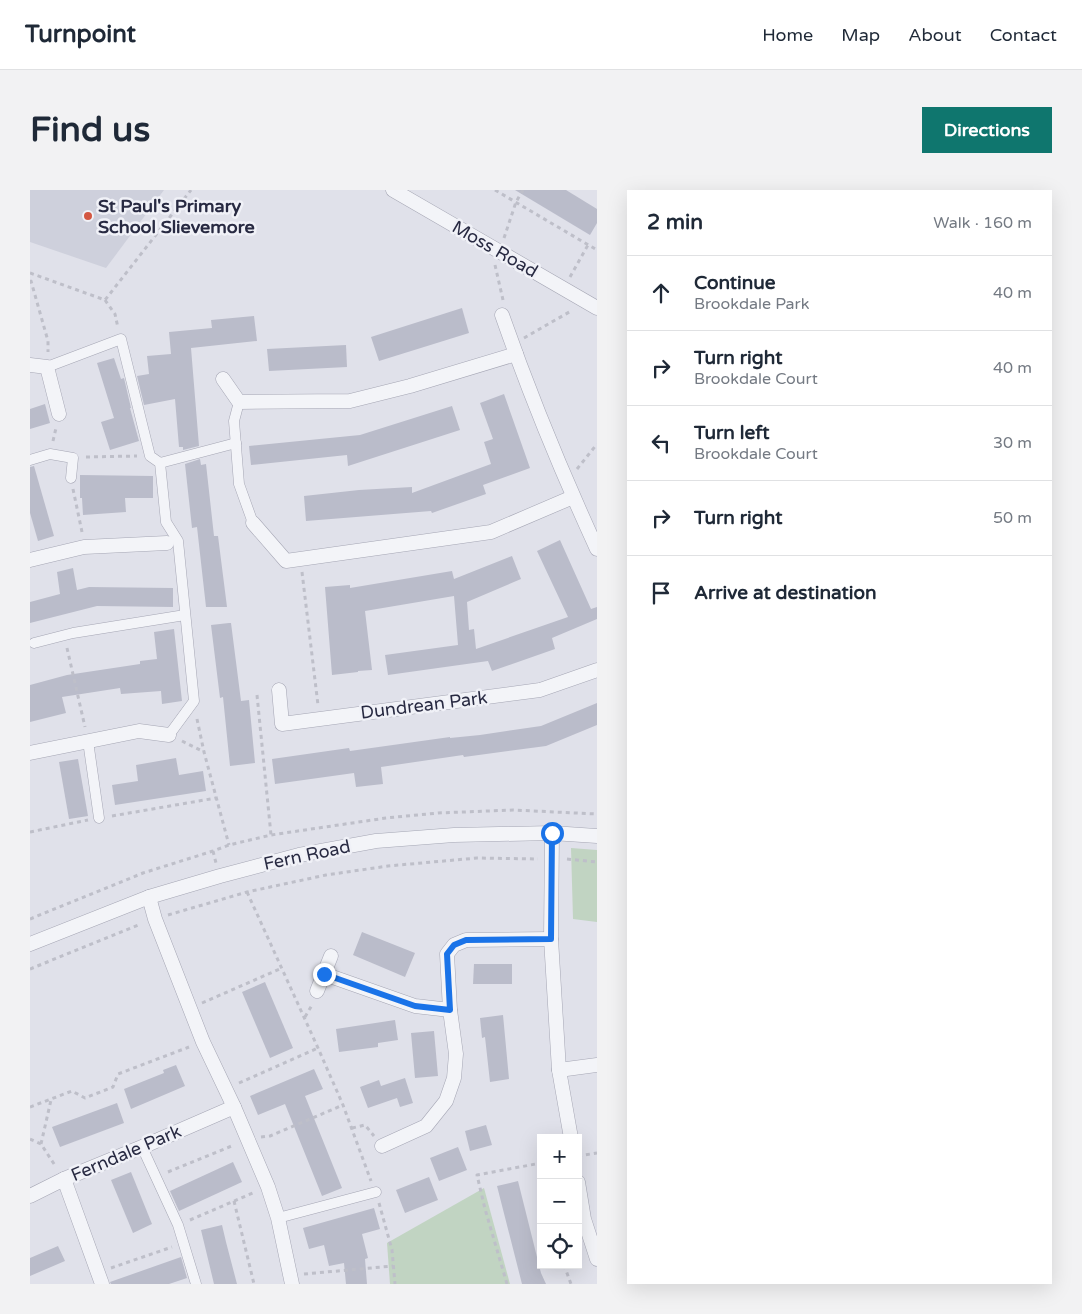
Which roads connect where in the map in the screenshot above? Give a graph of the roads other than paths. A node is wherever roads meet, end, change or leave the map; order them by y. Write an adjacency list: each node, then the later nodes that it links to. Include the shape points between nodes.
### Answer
1 (393, 190): 2 (street, Moss Road)
2 (597, 308)
3 (502, 315): 4 (street)
4 (514, 348): 8 (street, via 410,386 350,401); 14 (street)
5 (30, 365): 6 (street)
6 (47, 367): 9 (street); 12 (street, via 121,338 150,456)
7 (223, 379): 8 (street)
8 (239, 402): 10 (street, via 234,421)
9 (60, 414)
10 (236, 443): 12 (street); 15 (street, via 239,484)
11 (30, 460): 13 (street, via 50,454 73,458)
12 (160, 463): 16 (street, via 166,522)
13 (72, 478)
14 (573, 497): 15 (street, via 491,532 286,561); 17 (street)
15 (253, 523)
16 (173, 542): 18 (street, via 84,546); 19 (street)
17 (597, 549)
18 (30, 560)
19 (185, 615): 20 (street); 23 (street, via 194,700)
20 (34, 643)
21 (597, 670): 22 (street, Dundrean Park, via 540,690 282,724)
22 (279, 690)
23 (169, 735): 24 (street, via 139,731)
24 (88, 741): 25 (street); 26 (street)
25 (30, 753)
26 (99, 818)
27 (552, 833): 28 (street, Fern Road); 29 (street, Fern Road, via 376,841 299,855); 30 (street)
28 (597, 836)
29 (149, 897): 31 (street, Fern Road); 38 (street, via 203,1042)
30 (551, 939): 35 (street, via 466,940 454,945 447,954); 37 (street)
31 (30, 944)
32 (331, 956): 33 (street)
33 (324, 974): 34 (street); 35 (street, via 415,1006)
34 (318, 991)
35 (450, 1010): 40 (street, via 456,1054 454,1078 446,1101 426,1126)
36 (597, 1065): 37 (street)
37 (559, 1070): 39 (street)
38 (234, 1106): 41 (street, Ferndale Park); 46 (street)
39 (570, 1134)
40 (382, 1146)
41 (142, 1147): 42 (street, Ferndale Park); 50 (street, via 178,1225)
42 (64, 1179): 44 (street); 48 (street, Ferndale Park)
43 (376, 1192): 46 (street)
44 (30, 1196)
45 (582, 1207): 47 (street)
46 (278, 1218): 49 (street)
47 (597, 1259)
48 (100, 1278)
49 (291, 1279)
50 (196, 1284)

